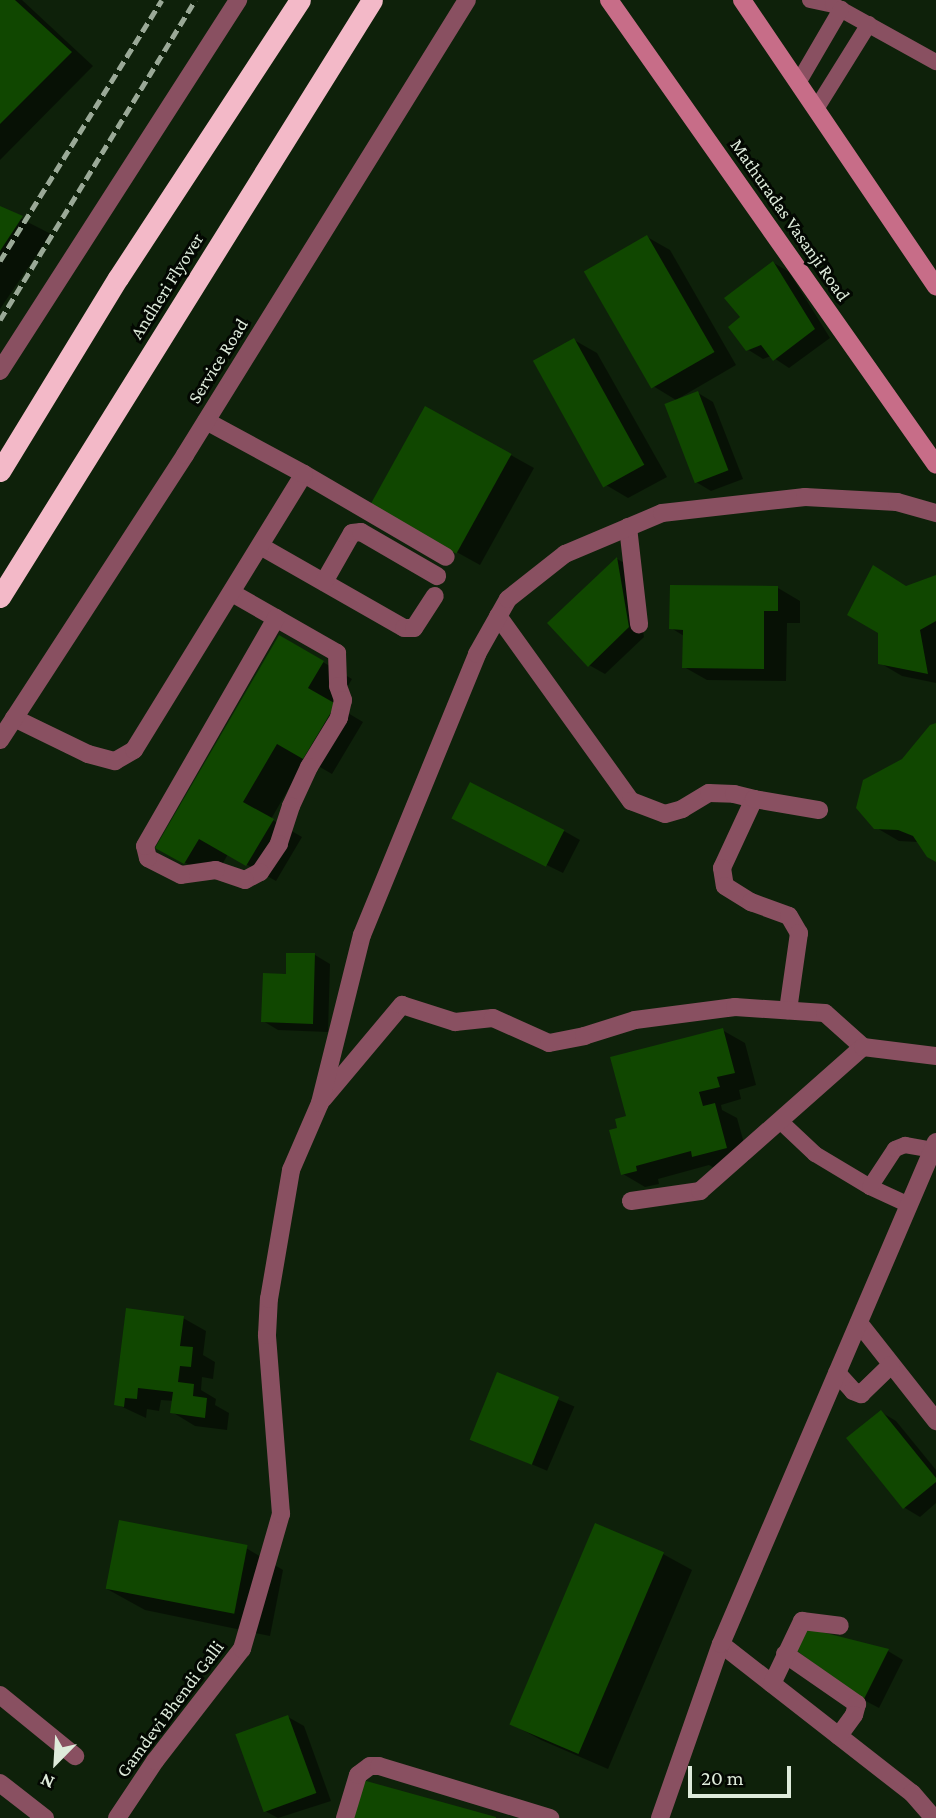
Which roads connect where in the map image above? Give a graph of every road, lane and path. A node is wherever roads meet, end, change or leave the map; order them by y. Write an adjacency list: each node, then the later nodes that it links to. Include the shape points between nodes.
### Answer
1 (238, 0): 14 (street)
2 (300, 0): 17 (highway, via 118,278)
3 (372, 0): 27 (highway, Andheri Flyover)
4 (467, 0): 15 (street, Service Road)
5 (610, 0): 16 (main road, Mathuradas Vasanji Road)
6 (742, 0): 11 (main road)
7 (810, 0): 8 (lane)
8 (841, 9): 9 (lane); 11 (lane)
9 (869, 24): 10 (lane); 12 (lane)
10 (936, 62)
11 (799, 83): 12 (main road)
12 (816, 109): 13 (main road)
13 (936, 287)
14 (0, 371)
15 (206, 421): 18 (street); 31 (street, Service Road)
16 (936, 465)
17 (0, 471)
18 (304, 474): 21 (street); 22 (street)
19 (936, 513): 20 (street, via 897,502 805,497 662,513)
20 (628, 527): 28 (street, via 565,554 508,598); 30 (street)
21 (262, 547): 24 (street); 25 (street)
22 (446, 557)
23 (437, 576): 24 (street, via 361,532 352,533)
24 (324, 582): 26 (street, via 404,628 414,628)
25 (232, 593): 29 (street); 31 (street, via 134,750 124,756 115,761 88,754)
26 (435, 596)
27 (0, 597)
28 (498, 616): 33 (street, via 631,801 665,814 709,793); 38 (street, via 477,654 362,935)
29 (276, 618): 29 (street, via 337,653 343,700 339,718 309,766 279,844 260,872 244,880 216,870 181,875 148,858 145,846)
30 (639, 624)
31 (14, 718): 32 (street, Service Road)
32 (0, 740)
33 (754, 799): 34 (street); 35 (street, via 722,868 725,886 789,916 799,933)
34 (819, 810)
35 (788, 1010): 36 (street, via 825,1013); 38 (street, via 735,1007 647,1019 549,1043 493,1018 455,1022 402,1005)
36 (863, 1047): 37 (street); 39 (street)
37 (936, 1056)
38 (320, 1103): 57 (street, Gamdevi Bhendi Galli, via 291,1170 269,1299 267,1335 281,1514 242,1649)
39 (780, 1121): 41 (lane, via 815,1154); 42 (street, via 700,1191)
40 (934, 1146): 41 (lane, via 905,1144 895,1149); 43 (street)
41 (870, 1187): 43 (lane)
42 (631, 1201)
43 (909, 1205): 44 (street)
44 (859, 1323): 45 (street); 46 (street)
45 (891, 1365): 46 (street, via 860,1394); 47 (street)
46 (837, 1373): 49 (street)
47 (936, 1422)
48 (840, 1626): 50 (street, via 802,1621)
49 (721, 1644): 51 (street); 60 (street)
50 (785, 1654): 51 (street); 53 (street, via 857,1704)
51 (772, 1684): 53 (street)
52 (0, 1695): 54 (street)
53 (839, 1736): 61 (street, via 912,1793)
54 (75, 1756)
55 (0, 1783): 56 (street)
56 (45, 1818)
57 (117, 1818)
58 (345, 1818): 59 (street, via 358,1775 370,1766 379,1766)
59 (550, 1818)
60 (660, 1818)
61 (934, 1818)

